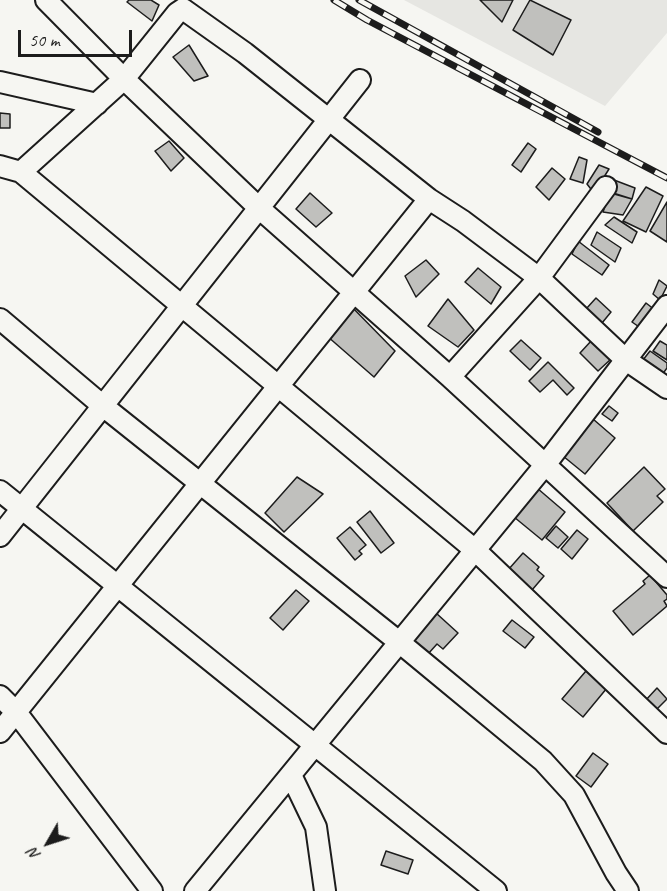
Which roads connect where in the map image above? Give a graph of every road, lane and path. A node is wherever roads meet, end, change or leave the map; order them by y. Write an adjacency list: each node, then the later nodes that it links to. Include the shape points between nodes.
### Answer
1 (46, 0): 2 (street)
2 (124, 80): 5 (street); 6 (street, via 183,9); 11 (street)
3 (360, 80): 6 (street)
4 (0, 82): 5 (street)
5 (97, 104): 8 (street)
6 (330, 119): 10 (street); 11 (street)
7 (0, 166): 8 (street)
8 (21, 172): 15 (street)
9 (606, 187): 12 (street)
10 (429, 199): 12 (street); 13 (street)
11 (260, 208): 13 (street); 15 (street)
12 (539, 278): 17 (street); 18 (street)
13 (354, 292): 18 (street); 19 (street)
14 (667, 306): 17 (street)
15 (181, 307): 19 (street); 21 (street)
16 (0, 319): 21 (street)
17 (626, 360): 20 (street); 22 (street)
18 (450, 377): 22 (street)
19 (279, 386): 23 (street); 27 (street)
20 (667, 387)
21 (103, 406): 23 (street); 25 (street)
22 (545, 465): 27 (street); 28 (street)
23 (200, 484): 29 (street); 30 (street)
24 (0, 491): 25 (street)
25 (22, 508): 26 (street); 29 (street)
26 (0, 536)
27 (475, 550): 30 (street); 34 (street)
28 (667, 577)
29 (118, 586): 32 (street); 35 (street)
30 (399, 642): 35 (street); 41 (street, via 559,777 574,795)
31 (0, 696): 32 (street)
32 (16, 712): 33 (street); 37 (street)
33 (0, 732)
34 (667, 733)
35 (315, 745): 36 (street); 40 (street)
36 (291, 775): 38 (street); 39 (street, via 316,827)
37 (152, 891)
38 (195, 891)
39 (325, 891)
40 (496, 891)
41 (628, 891)

